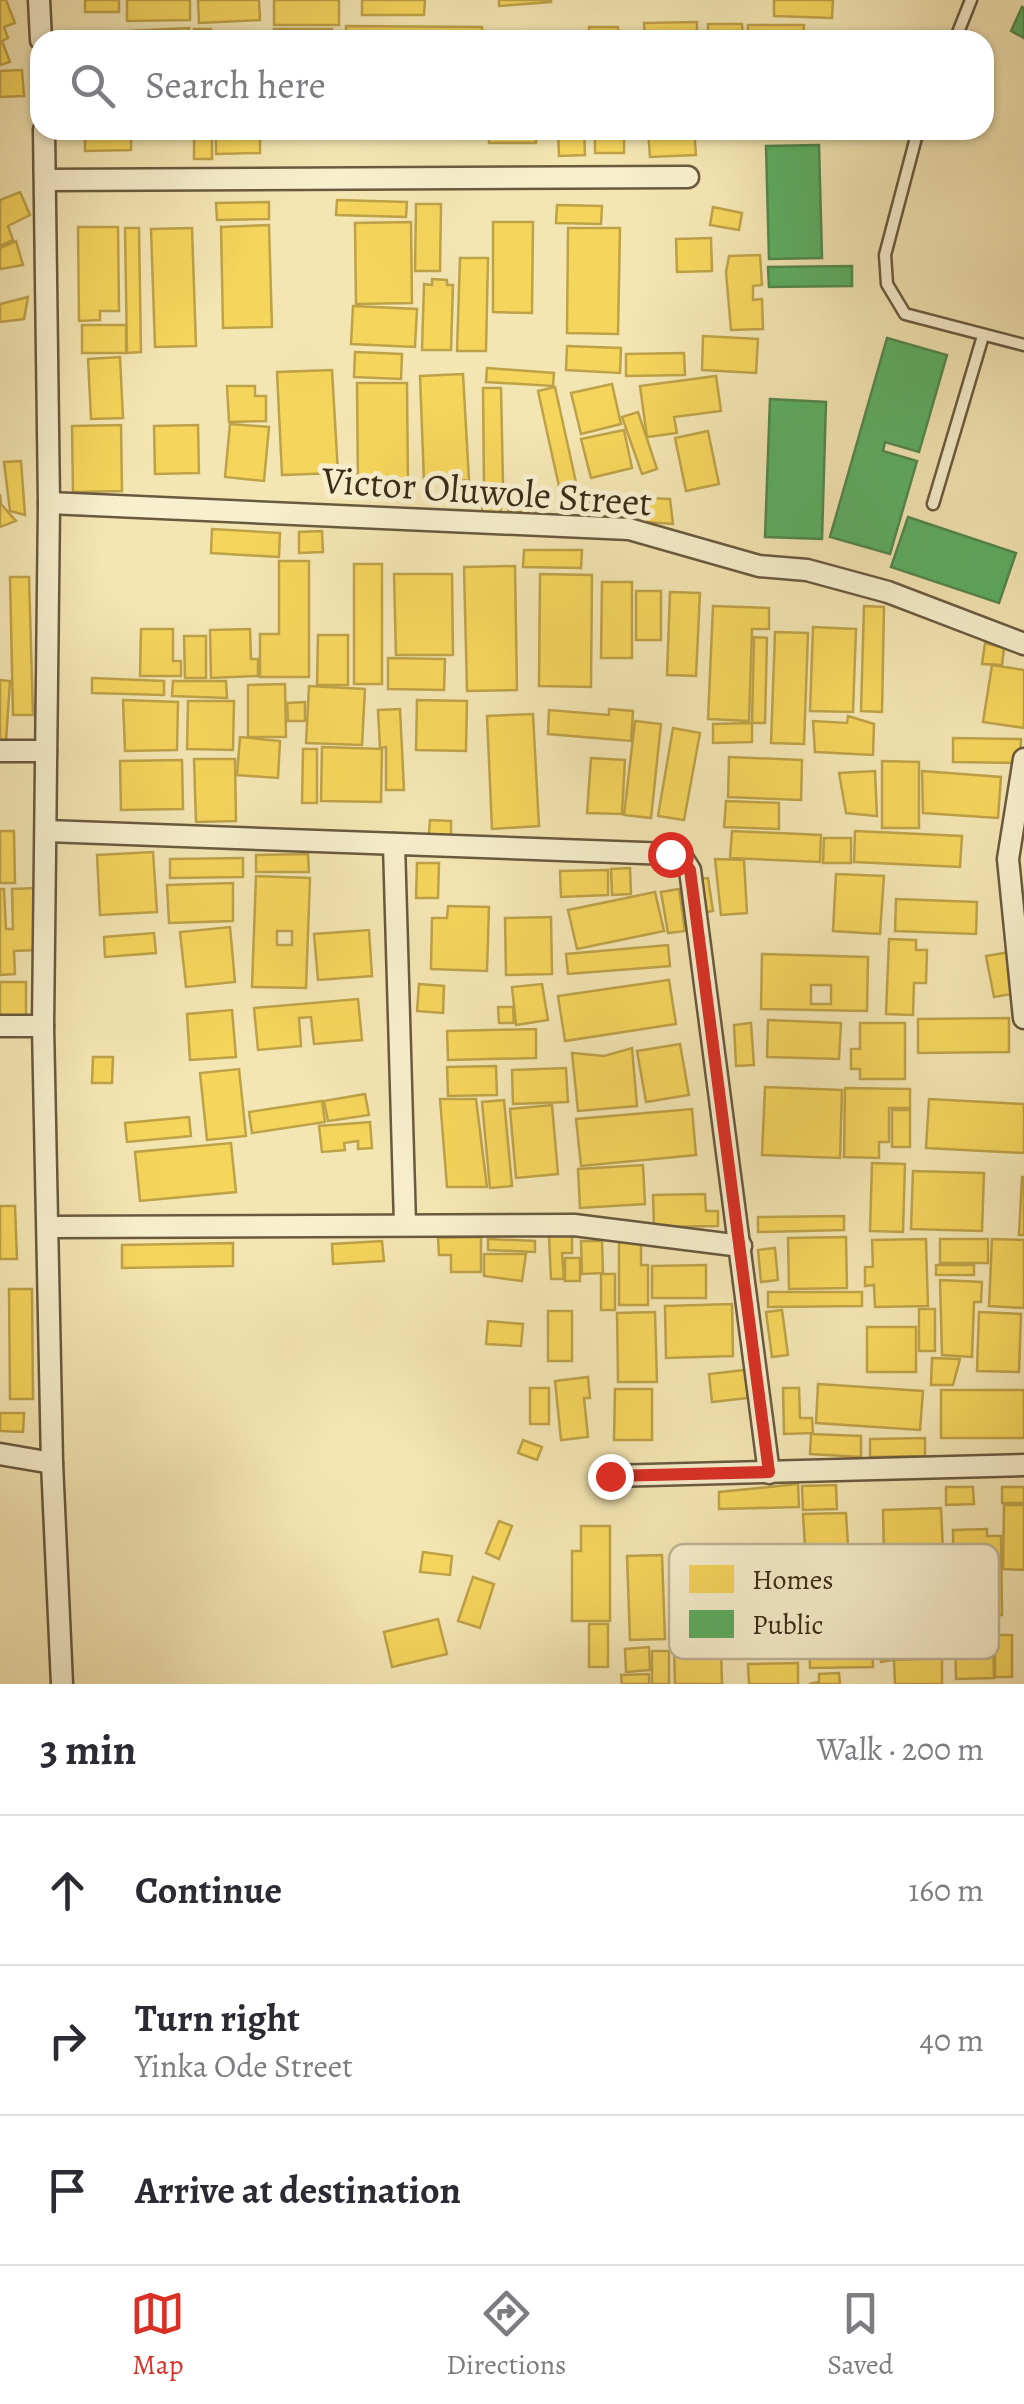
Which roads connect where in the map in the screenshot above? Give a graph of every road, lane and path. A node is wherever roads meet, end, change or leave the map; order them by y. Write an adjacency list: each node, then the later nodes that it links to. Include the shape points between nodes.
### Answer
1 (39, 0): 3 (street)
2 (971, 0): 4 (lane)
3 (40, 30)
4 (959, 30)
5 (44, 140): 8 (street)
6 (915, 140): 9 (lane, via 885,256 887,284 905,314)
7 (688, 177): 8 (street)
8 (46, 180): 11 (street)
9 (983, 336): 10 (lane); 12 (lane)
10 (1024, 345)
11 (49, 503): 13 (street, Victor Oluwole Street, via 629,529 888,592); 15 (street)
12 (932, 504)
13 (1024, 644)
14 (0, 750): 15 (street)
15 (46, 751): 17 (street)
16 (1024, 760): 19 (street, via 1008,858)
17 (47, 831): 18 (street); 21 (street)
18 (394, 844): 22 (street); 24 (street, via 670,854 683,860 690,870)
19 (1024, 1018)
20 (0, 1026): 21 (street)
21 (44, 1026): 23 (street)
22 (405, 1224): 23 (street); 24 (street, via 574,1225)
23 (50, 1228): 26 (street)
24 (741, 1246): 28 (street)
25 (0, 1454): 26 (street)
26 (52, 1463): 30 (street)
27 (1024, 1466): 28 (street)
28 (769, 1472): 29 (street)
29 (610, 1476)
30 (62, 1684)

